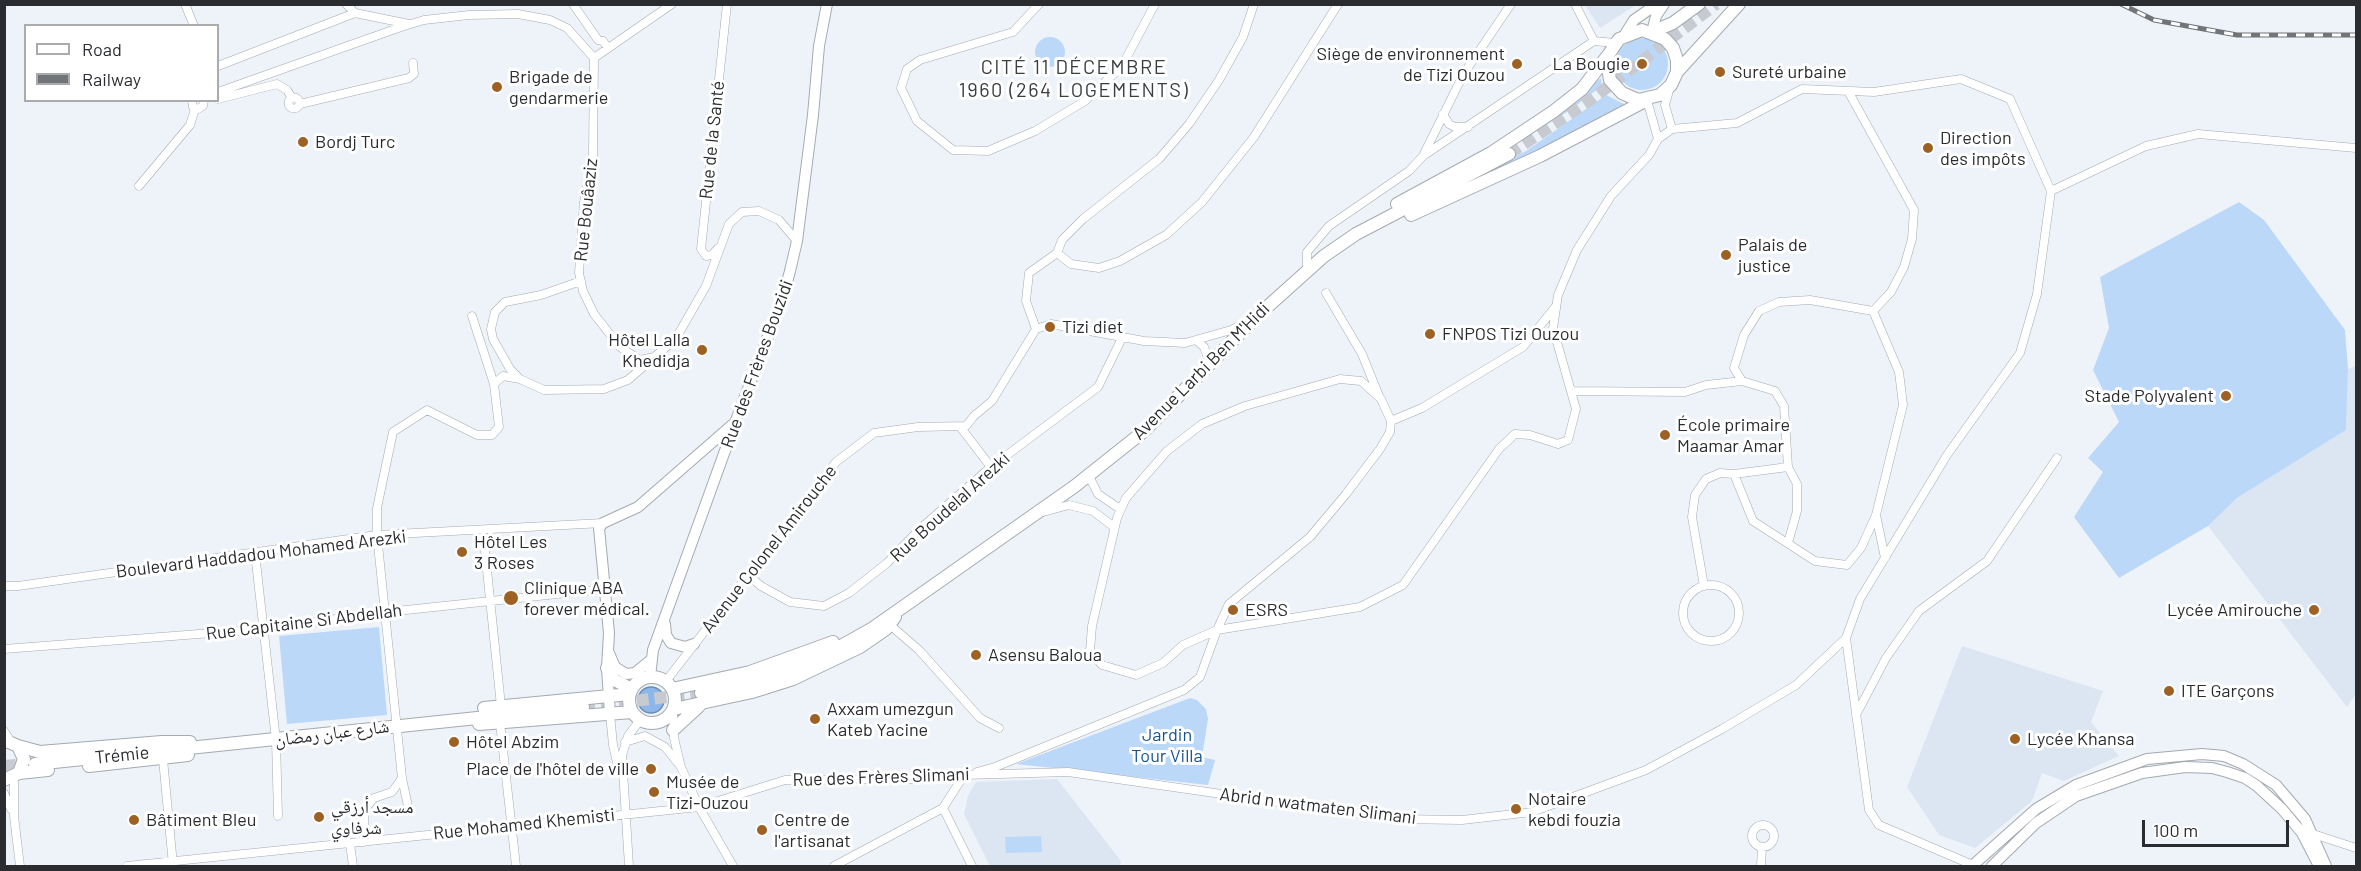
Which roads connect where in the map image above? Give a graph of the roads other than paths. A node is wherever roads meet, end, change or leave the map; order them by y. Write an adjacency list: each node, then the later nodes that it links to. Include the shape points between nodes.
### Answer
1 (185, 4): 18 (street)
2 (346, 4): 17 (street)
3 (573, 4): 23 (street)
4 (672, 4): 23 (street)
5 (727, 4): 45 (street, Rue de la Santé, via 701,249 706,256)
6 (827, 4): 44 (main road, Rue des Frères Bouzidi)
7 (1038, 4): 8 (street, via 1013,32 920,60 907,69 901,88 917,121 953,150 988,152 1035,131 1085,101 1122,66)
8 (1155, 4)
9 (1254, 4): 46 (street, via 1243,37 1189,124 1159,159 1069,233)
10 (1338, 4): 46 (street, via 1254,137 1202,202 1166,235 1099,268 1071,264)
11 (1510, 4): 34 (street, via 1463,75)
12 (1575, 4): 21 (street)
13 (1658, 4): 22 (main road, via 1634,20)
14 (1664, 4): 20 (main road)
15 (1699, 4): 20 (main road, via 1673,23)
16 (1739, 4): 27 (main road)
17 (355, 13): 19 (street); 26 (street)
18 (193, 24)
19 (410, 24): 24 (street, via 469,15 518,14 550,20 567,28); 30 (street)
20 (1652, 32): 22 (main road, via 1642,30); 27 (main road, via 1673,48)
21 (1594, 41): 22 (street); 35 (street)
22 (1616, 44): 32 (main road, via 1608,71 1615,87 1629,98); 43 (main road, Avenue Larbi Ben M'Hidi, via 1593,77 1554,111 1491,153 1377,216)
23 (608, 48): 24 (street)
24 (594, 58): 48 (street, Rue Bouâaziz, via 593,155 584,202)
25 (413, 63): 31 (street, via 414,74 409,78 300,104 277,84)
26 (219, 66)
27 (1677, 72): 28 (main road)
28 (1671, 85): 32 (main road); 36 (street, via 1665,105)
29 (1848, 91): 36 (street, via 1802,89 1737,123); 42 (street, via 1874,92 1961,79 2010,99); 51 (street, via 1914,210 1904,267 1891,292)
30 (219, 92)
31 (219, 99)
32 (1647, 100): 37 (street); 43 (main road, Avenue Larbi Ben M'Hidi, via 1496,177 1375,231)
33 (198, 104): 41 (street, via 190,125)
34 (1443, 114): 35 (street, via 1455,127); 40 (street)
35 (1469, 127): 40 (street)
36 (1672, 129): 37 (street)
37 (1658, 139): 50 (street, via 1649,155 1611,196 1577,249)
38 (2356, 148): 42 (street, via 2198,134 2146,146)
39 (1509, 154): 43 (main road, Avenue Larbi Ben M'Hidi)
40 (1423, 156): 47 (street, via 1404,175 1329,226 1307,252)
41 (138, 186)
42 (2051, 191): 81 (street, via 2037,294 2020,353 1947,455)
43 (1356, 234): 47 (main road, Avenue Larbi Ben M'Hidi)
44 (797, 241): 45 (street, via 779,220 759,211 742,212 729,224); 65 (main road, Rue des Frères Bouzidi, via 783,297)
45 (719, 247): 57 (street, via 706,286 675,340)
46 (1057, 253): 54 (street, via 1029,273 1026,301)
47 (1307, 270): 53 (main road, Avenue Larbi Ben M'Hidi)
48 (581, 281): 57 (street, Rue Bouâaziz, via 594,314 620,347 640,360); 59 (street, via 506,302 495,312 493,339)
49 (1326, 293): 63 (street, via 1362,354)
50 (1557, 304): 62 (street, via 1553,328); 64 (street, via 1523,347 1422,408)
51 (1873, 311): 60 (street, via 1810,300 1779,302 1759,311 1744,335 1734,368); 74 (street, via 1899,372 1904,405)
52 (472, 316): 61 (street)
53 (1256, 317): 56 (street, via 1231,330); 58 (main road, Avenue Larbi Ben M'Hidi)
54 (1036, 329): 55 (street, via 1051,324); 66 (street, via 992,401)
55 (1122, 338): 56 (street, via 1185,343); 68 (street, Rue Boudelal Arezki, via 1098,387)
56 (1196, 340): 58 (street, via 1209,356)
57 (654, 357): 59 (street, via 628,380 604,389 544,390)
58 (1210, 365): 71 (main road, Avenue Larbi Ben M'Hidi, via 1161,415)
59 (520, 379): 61 (street, via 502,376)
60 (1742, 381): 62 (street, via 1685,392); 69 (street, via 1775,391 1784,406)
61 (494, 384): 78 (street, via 499,427 492,435 477,435 427,410 393,432 377,508)
62 (1571, 391): 92 (street, via 1576,409 1568,440 1558,444 1515,434 1499,449 1403,585 1360,607)
63 (1381, 399): 64 (street); 72 (street, via 1361,381 1340,379 1213,419 1167,451)
64 (1391, 421): 92 (street, via 1390,432 1346,494 1310,537 1229,604)
65 (735, 423): 75 (main road, Boulevard Haddadou Mohamed Arezki, via 633,511); 89 (main road, Rue des Frères Bouzidi)
66 (961, 428): 68 (street); 82 (street, Avenue Colonel Amirouche, via 918,427 874,433 836,462)
67 (2057, 458): 108 (street, via 1987,561 1919,611 1886,658)
68 (991, 467): 82 (street, Rue Boudelal Arezki, via 887,563 849,593 824,606 790,602)
69 (1788, 467): 70 (street); 79 (street, via 1797,484 1797,511)
70 (1734, 474): 79 (street, via 1753,521); 84 (street, via 1720,473 1706,479 1695,495 1692,517)
71 (1089, 476): 72 (street, via 1098,494); 73 (main road, Avenue Larbi Ben M'Hidi)
72 (1120, 509): 76 (street)
73 (1035, 514): 76 (street, via 1069,505 1093,511); 87 (main road, Avenue Larbi Ben M'Hidi)
74 (1876, 515): 79 (street, via 1861,548 1847,565 1815,561); 81 (street)
75 (603, 523): 77 (street, Boulevard Haddadou Mohamed Arezki); 85 (main road, via 598,531)
76 (1114, 527): 92 (street, via 1092,626 1090,651 1102,665 1136,675 1163,663 1183,645)
77 (483, 531): 78 (street, Boulevard Haddadou Mohamed Arezki); 86 (street)
78 (378, 535): 80 (street, Boulevard Haddadou Mohamed Arezki); 88 (street)
79 (1788, 543)
80 (255, 553): 83 (street, Boulevard Haddadou Mohamed Arezki); 91 (street)
81 (1885, 558): 93 (street, via 1860,599)
82 (748, 574): 94 (street, Avenue Colonel Amirouche)
83 (4, 586)
84 (1704, 586): 84 (street, via 1686,600 1683,617 1692,633 1700,638 1719,639 1734,628 1738,610 1731,593 1724,588)
85 (604, 589): 86 (street, Rue Capitaine Si Abdellah); 96 (main road)
86 (490, 601): 88 (street, Rue Capitaine Si Abdellah); 104 (street)
87 (898, 610): 90 (main road, Avenue Larbi Ben M'Hidi); 100 (main road, Avenue Larbi Ben M'Hidi, via 791,659 728,678); 103 (main road, Avenue Larbi Ben M'Hidi, via 806,664)
88 (387, 612): 91 (street, Rue Capitaine Si Abdellah); 112 (street)
89 (665, 619): 94 (main road, via 666,635 671,642 685,647); 97 (main road, Rue des Frères Bouzidi)
90 (890, 625): 103 (main road, Avenue Larbi Ben M'Hidi, via 825,666 775,686); 113 (street, via 919,650 980,718)
91 (264, 629): 95 (street, Rue Capitaine Si Abdellah); 116 (street)
92 (1217, 630): 123 (street, via 1200,677 1184,690 996,767)
93 (1846, 638): 108 (street); 122 (street, Abrid n watmaten Slimani, via 1796,685 1722,729 1646,770 1532,812 1462,820 1396,819)
94 (694, 644): 100 (street, Avenue Colonel Amirouche)
95 (4, 649)
96 (608, 653): 97 (main road, via 615,667 626,674 635,673); 98 (main road)
97 (651, 660): 99 (main road, Rue des Frères Bouzidi)
98 (607, 668): 101 (main road, via 614,680); 102 (main road)
99 (650, 677): 100 (main road); 101 (main road)
100 (669, 685): 106 (main road, via 676,701)
101 (631, 691): 102 (main road); 109 (main road)
102 (609, 696): 104 (main road); 107 (main road)
103 (702, 699): 106 (main road, Avenue Larbi Ben M'Hidi); 114 (main road)
104 (501, 706): 110 (main road)
105 (583, 707): 110 (main road)
106 (674, 710): 109 (main road, via 658,723); 114 (street)
107 (610, 714): 109 (main road); 111 (main road); 126 (street, via 614,753)
108 (1856, 715): 141 (street, via 1869,810 1879,825)
109 (636, 716): 117 (street)
110 (455, 718): 111 (main road, via 480,724); 112 (main road, شارع عبان رمضان)
111 (500, 723): 134 (street)
112 (396, 725): 116 (main road, شارع عبان رمضان); 125 (street)
113 (999, 728)
114 (673, 730): 121 (street)
115 (10, 740): 118 (main road, via 40,752 185,741); 124 (main road, via 24,759)
116 (276, 740): 118 (main road, شارع عبان رمضان); 133 (street)
117 (625, 742): 121 (street, via 639,736 653,739); 126 (street)
118 (208, 747): 119 (main road, via 184,757); 120 (main road, Trémie)
119 (163, 759): 124 (main road); 140 (street)
120 (35, 764)
121 (681, 767): 128 (street)
122 (1068, 772): 123 (street, Rue des Frères Slimani)
123 (963, 775): 128 (street, Rue des Frères Slimani, via 928,779 785,780); 129 (street)
124 (13, 777): 132 (street)
125 (402, 778): 130 (street); 136 (street, via 392,792 374,798 364,810)
126 (622, 778): 131 (street)
127 (4, 793): 132 (street)
128 (699, 807): 131 (street, Rue Mohamed Khemisti); 147 (street)
129 (943, 808): 148 (street); 149 (street)
130 (409, 811)
131 (624, 813): 134 (street, Rue Mohamed Khemisti); 146 (street)
132 (14, 816): 142 (street)
133 (278, 816)
134 (513, 826): 136 (street, Rue Mohamed Khemisti); 145 (street)
135 (2307, 832): 139 (street); 141 (main road, via 2290,800 2260,773 2224,756 2180,755 2146,759 2076,785 2036,809); 151 (main road, via 2245,778 2212,768 2159,770 2076,796 2036,823); 152 (main road); 153 (main road)
136 (364, 842): 137 (street, Rue Mohamed Khemisti)
137 (350, 844): 140 (street, Rue Mohamed Khemisti); 144 (street)
138 (1762, 847): 150 (street)
139 (2356, 848)
140 (173, 864): 143 (street, Rue Mohamed Khemisti)
141 (1973, 866)
142 (20, 867)
143 (127, 867)
144 (353, 867)
145 (516, 867)
146 (628, 867)
147 (733, 867)
148 (834, 867)
149 (972, 867)
150 (1761, 867)
151 (1992, 867)
152 (2319, 867)
153 (2326, 867)

